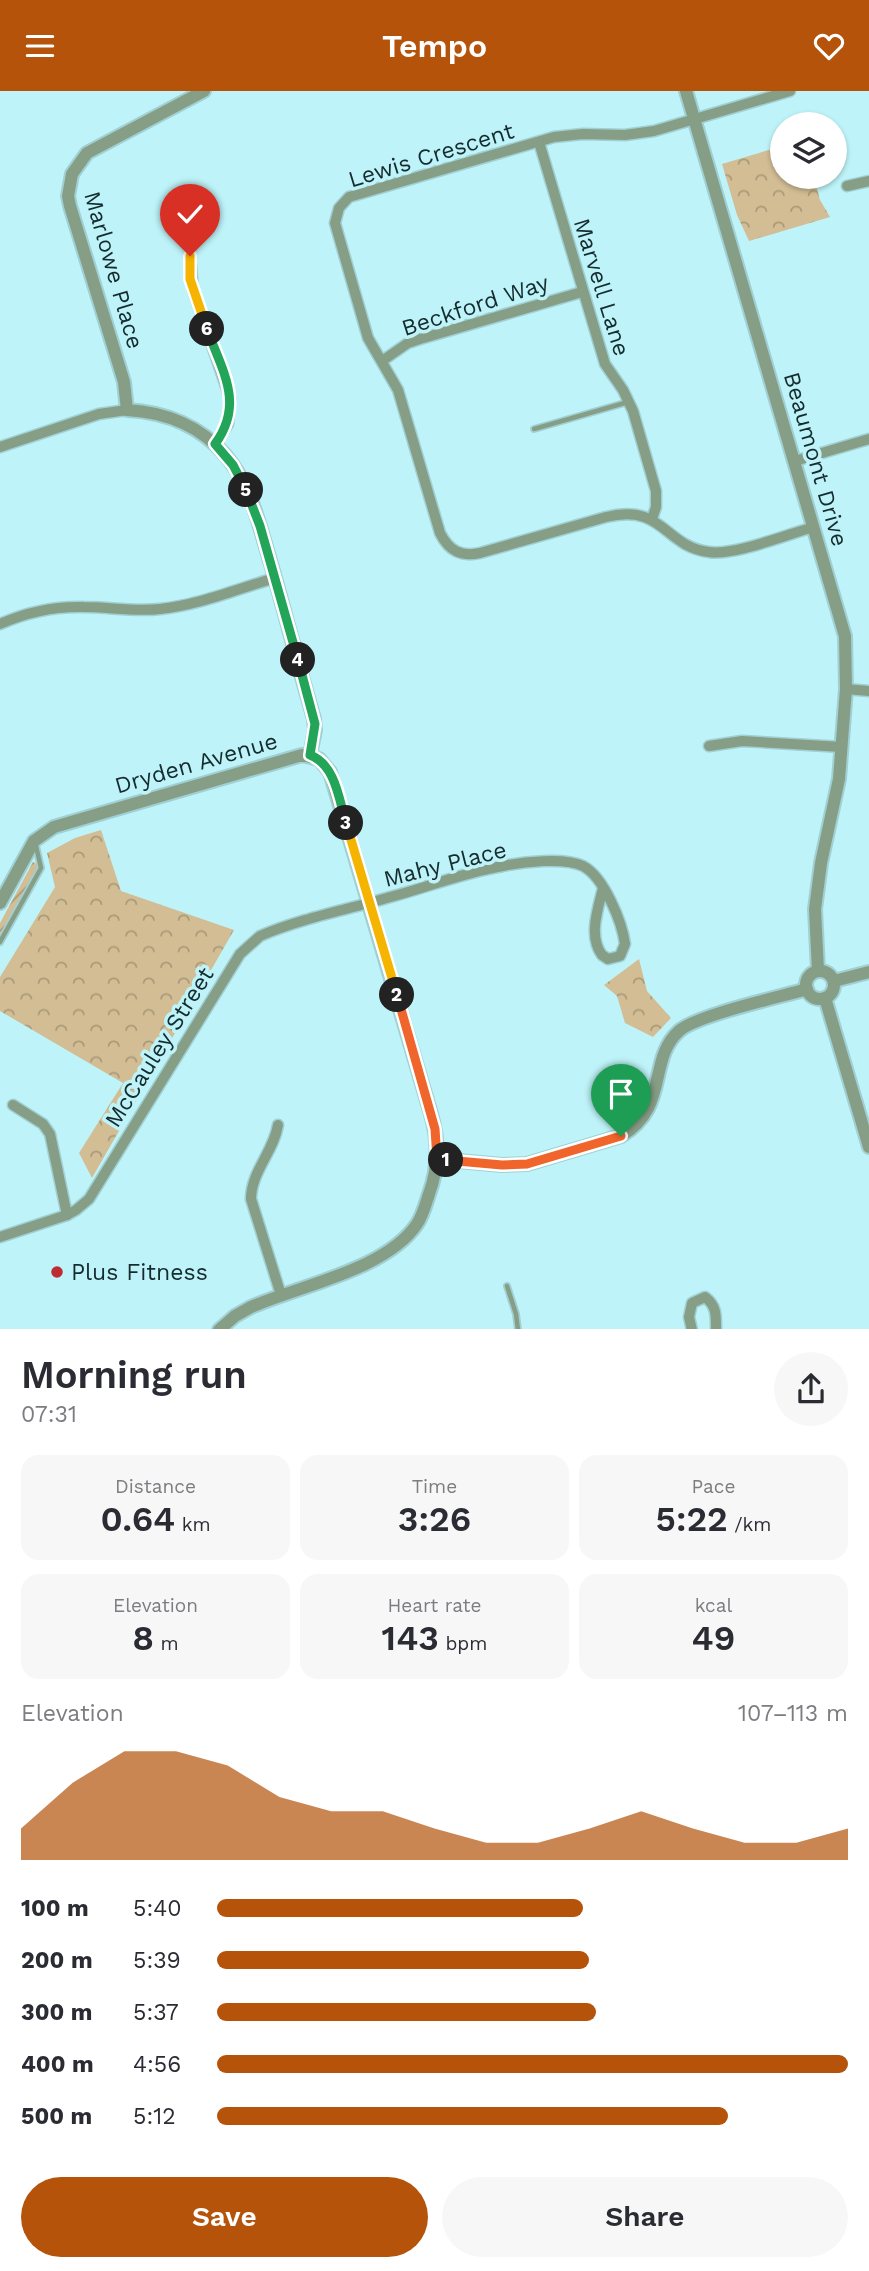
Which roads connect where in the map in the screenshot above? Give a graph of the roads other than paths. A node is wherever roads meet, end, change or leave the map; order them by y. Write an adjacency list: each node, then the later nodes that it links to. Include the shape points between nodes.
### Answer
1 (204, 91): 12 (street, Marlowe Place, via 87,153 69,185 70,206 124,382)
2 (686, 91): 4 (street, Beaumont Drive)
3 (790, 91): 4 (street, Lewis Crescent)
4 (694, 120): 5 (street, Lewis Crescent, via 639,134 568,135); 17 (street, Beaumont Drive)
5 (538, 142): 9 (street, Marvell Lane); 10 (street, Lewis Crescent, via 359,194 339,208 337,230 368,338)
6 (869, 181): 7 (street)
7 (847, 186)
8 (190, 256): 15 (street, via 193,290 230,398 228,424)
9 (582, 292): 10 (street, Beckford Way, via 408,343); 11 (street, Marvell Lane, via 605,365)
10 (382, 361): 18 (street, Lewis Crescent, via 404,407 440,533 454,551 480,553 616,515)
11 (629, 402): 13 (lane); 18 (street, Marvell Lane, via 656,491)
12 (127, 411): 15 (street, via 173,418); 16 (street, via 99,414)
13 (534, 429)
14 (869, 439): 17 (street)
15 (215, 444): 20 (street, via 244,485)
16 (0, 447)
17 (796, 461): 19 (street, Beaumont Drive)
18 (652, 519): 19 (street, via 686,546 718,553)
19 (814, 527): 22 (street, Beaumont Drive, via 845,636)
20 (275, 578): 21 (street, via 179,607 51,608); 26 (street, via 315,724)
21 (0, 624)
22 (846, 689): 23 (street); 25 (street, Beaumont Drive)
23 (869, 691)
24 (709, 746): 25 (street, via 741,741)
25 (842, 747): 32 (street, Beaumont Drive, via 834,811 817,885)
26 (310, 755): 27 (street, Dryden Avenue, via 67,822); 30 (street, Dryden Avenue, via 324,764 335,784)
27 (34, 841): 29 (street); 31 (lane, via 41,868)
28 (603, 888): 28 (street, Mahy Place, via 625,944 614,959 602,955 596,943 596,915); 30 (street, Mahy Place, via 592,872 574,863 516,864)
29 (1, 897)
30 (370, 903): 40 (street, Dryden Avenue, via 435,1129); 41 (street, McCauley Street, via 268,933 244,948 89,1199)
31 (0, 942)
32 (818, 971): 34 (street, via 828,973); 35 (street, via 809,978)
33 (869, 971): 34 (street)
34 (834, 981): 36 (street, via 832,993)
35 (807, 989): 36 (street, via 816,998); 40 (street, via 695,1022 678,1033 668,1047 648,1111 621,1136 527,1164)
36 (825, 998): 39 (street)
37 (13, 1105): 41 (street, via 43,1124 50,1134)
38 (278, 1125): 44 (street, via 275,1142 252,1186 251,1199)
39 (869, 1147)
40 (437, 1159): 44 (street, Dryden Avenue, via 419,1221 407,1237 374,1261)
41 (67, 1215): 42 (street, McCauley Street)
42 (0, 1237)
43 (507, 1286): 46 (lane)
44 (281, 1296): 45 (street, Dryden Avenue, via 243,1311)
45 (219, 1329)
46 (518, 1329)
47 (692, 1329): 48 (street, via 692,1303 705,1297 716,1309)
48 (716, 1329)

